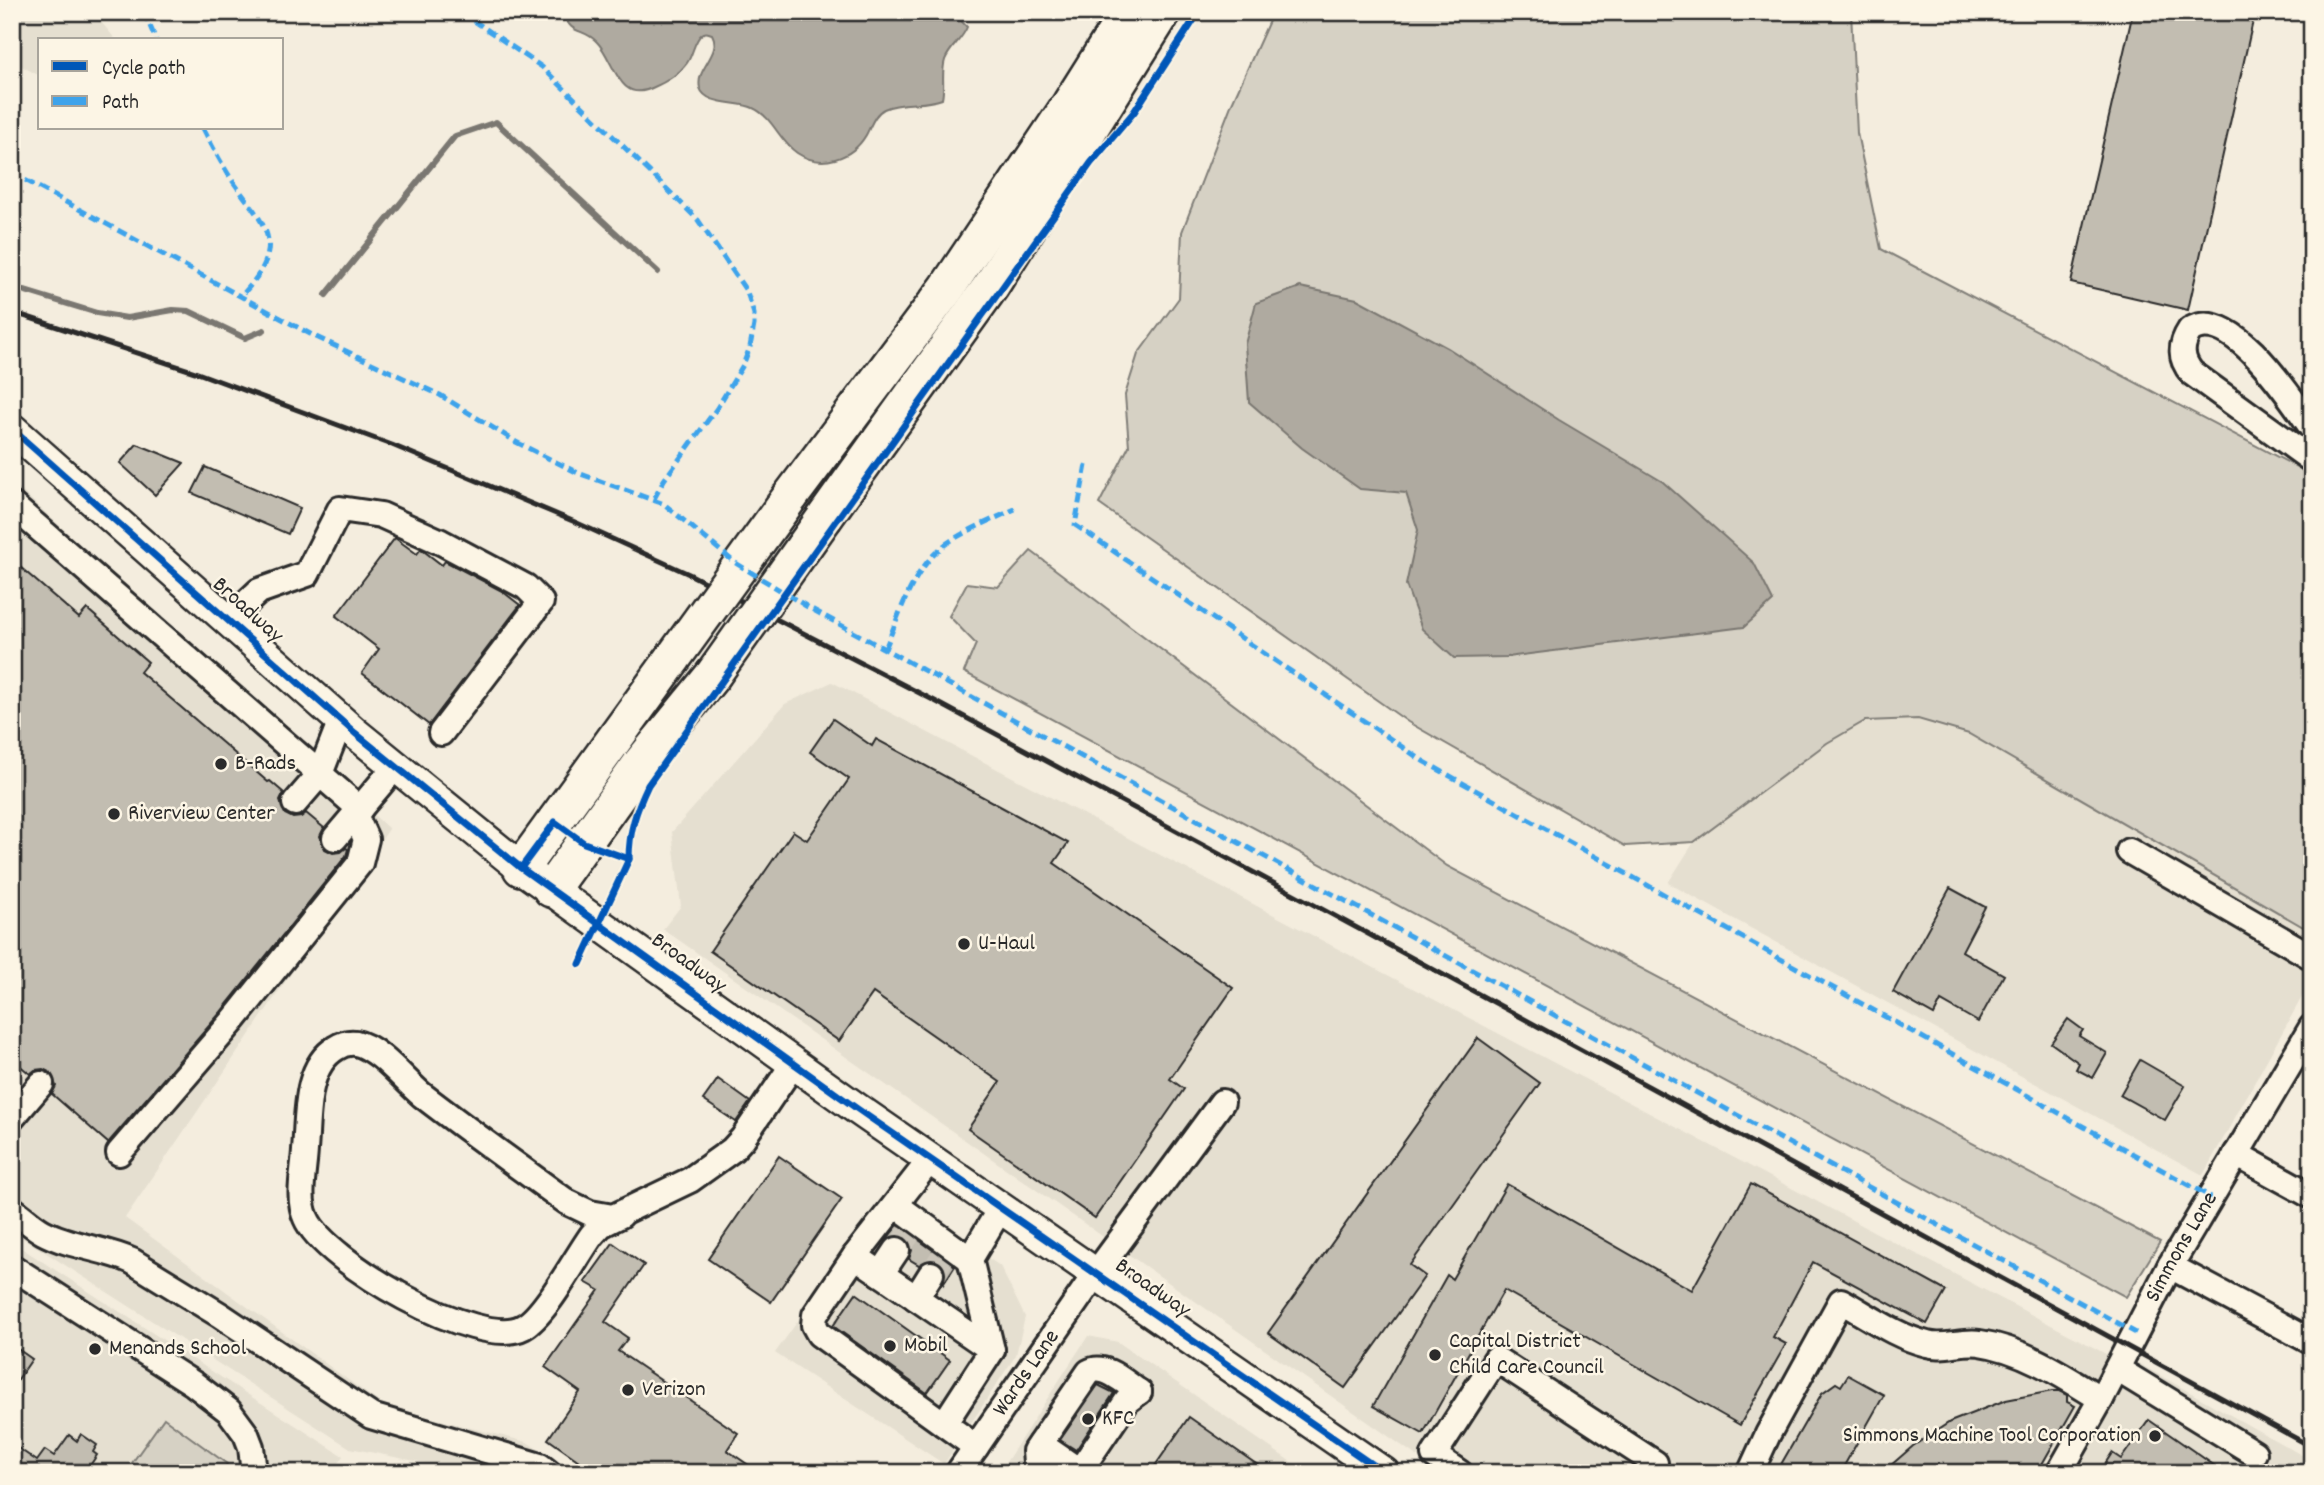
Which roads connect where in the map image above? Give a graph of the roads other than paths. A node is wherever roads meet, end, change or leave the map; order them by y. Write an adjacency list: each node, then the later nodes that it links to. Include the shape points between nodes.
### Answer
1 (1128, 12): 16 (highway, bridge, via 947,288)
2 (1163, 12): 17 (highway, bridge, via 991,286 713,675 642,762)
3 (2312, 428): 5 (street, via 2252,352 2232,334 2206,324 2190,330 2182,355 2192,373)
4 (12, 429): 7 (main road, Broadway)
5 (2312, 460)
6 (12, 505): 11 (street)
7 (228, 620): 8 (main road, Broadway); 9 (street, via 260,591 307,574 340,509 381,515 490,567 526,587 541,602)
8 (341, 720): 10 (main road, Broadway); 11 (street)
9 (441, 733)
10 (396, 766): 13 (street); 16 (main road, Broadway)
11 (320, 774): 12 (street); 13 (street)
12 (295, 803)
13 (357, 812): 14 (street); 24 (street, via 366,839 360,863)
14 (335, 838)
15 (2129, 851): 18 (street)
16 (521, 868): 17 (main road, Broadway)
17 (551, 890): 20 (main road, Broadway)
18 (2312, 957)
19 (2312, 1027): 25 (street, Simmons Lane)
20 (794, 1063): 26 (main road, Broadway); 31 (street, via 732,1150 690,1180)
21 (41, 1084): 23 (street)
22 (1222, 1102): 37 (street, Wards Lane)
23 (12, 1118)
24 (119, 1153)
25 (2236, 1154): 27 (street); 35 (street, Simmons Lane)
26 (930, 1160): 28 (street); 30 (main road, Broadway)
27 (2312, 1196)
28 (896, 1205): 32 (street); 33 (street)
29 (12, 1209): 52 (street, via 41,1231 132,1261 370,1416 540,1466)
30 (1000, 1209): 34 (street); 37 (main road, Broadway)
31 (621, 1215): 31 (street, via 598,1216 568,1202 363,1045 350,1042 338,1046 317,1071 309,1096 304,1215 339,1256 449,1320 503,1333 525,1326 592,1235)
32 (908, 1234): 34 (street); 38 (street)
33 (855, 1256): 38 (street); 47 (street, via 815,1315 814,1325 819,1334)
34 (949, 1258): 39 (street); 41 (street)
35 (2170, 1266): 40 (street); 42 (street, Simmons Lane)
36 (12, 1267): 51 (street, via 229,1411 246,1434)
37 (1096, 1273): 45 (street, Wards Lane); 56 (main road, Broadway)
38 (881, 1274): 39 (street)
39 (916, 1298): 41 (street)
40 (2312, 1342)
41 (992, 1350): 43 (street)
42 (2117, 1369): 46 (street, Simmons Lane); 50 (street)
43 (978, 1372): 45 (street); 47 (street)
44 (1139, 1392): 48 (street, via 1127,1401 1083,1466 1072,1466); 48 (street, via 1103,1369 1091,1370); 55 (street, via 1138,1404)
45 (1011, 1396): 49 (street, Wards Lane)
46 (2101, 1399): 59 (street, via 2018,1355 1980,1343 1927,1344 1841,1301); 60 (street, Simmons Lane)
47 (944, 1424): 49 (street)
48 (1040, 1444): 54 (street, via 1035,1460)
49 (976, 1447): 53 (street, Wards Lane)
50 (2254, 1453)
51 (254, 1473)
52 (550, 1473)
53 (958, 1473)
54 (1049, 1473)
55 (1090, 1473)
56 (1384, 1473)
57 (1460, 1473): 58 (street, via 1434,1455 1496,1359 1655,1464)
58 (1648, 1473)
59 (1751, 1473)
60 (2059, 1473)

